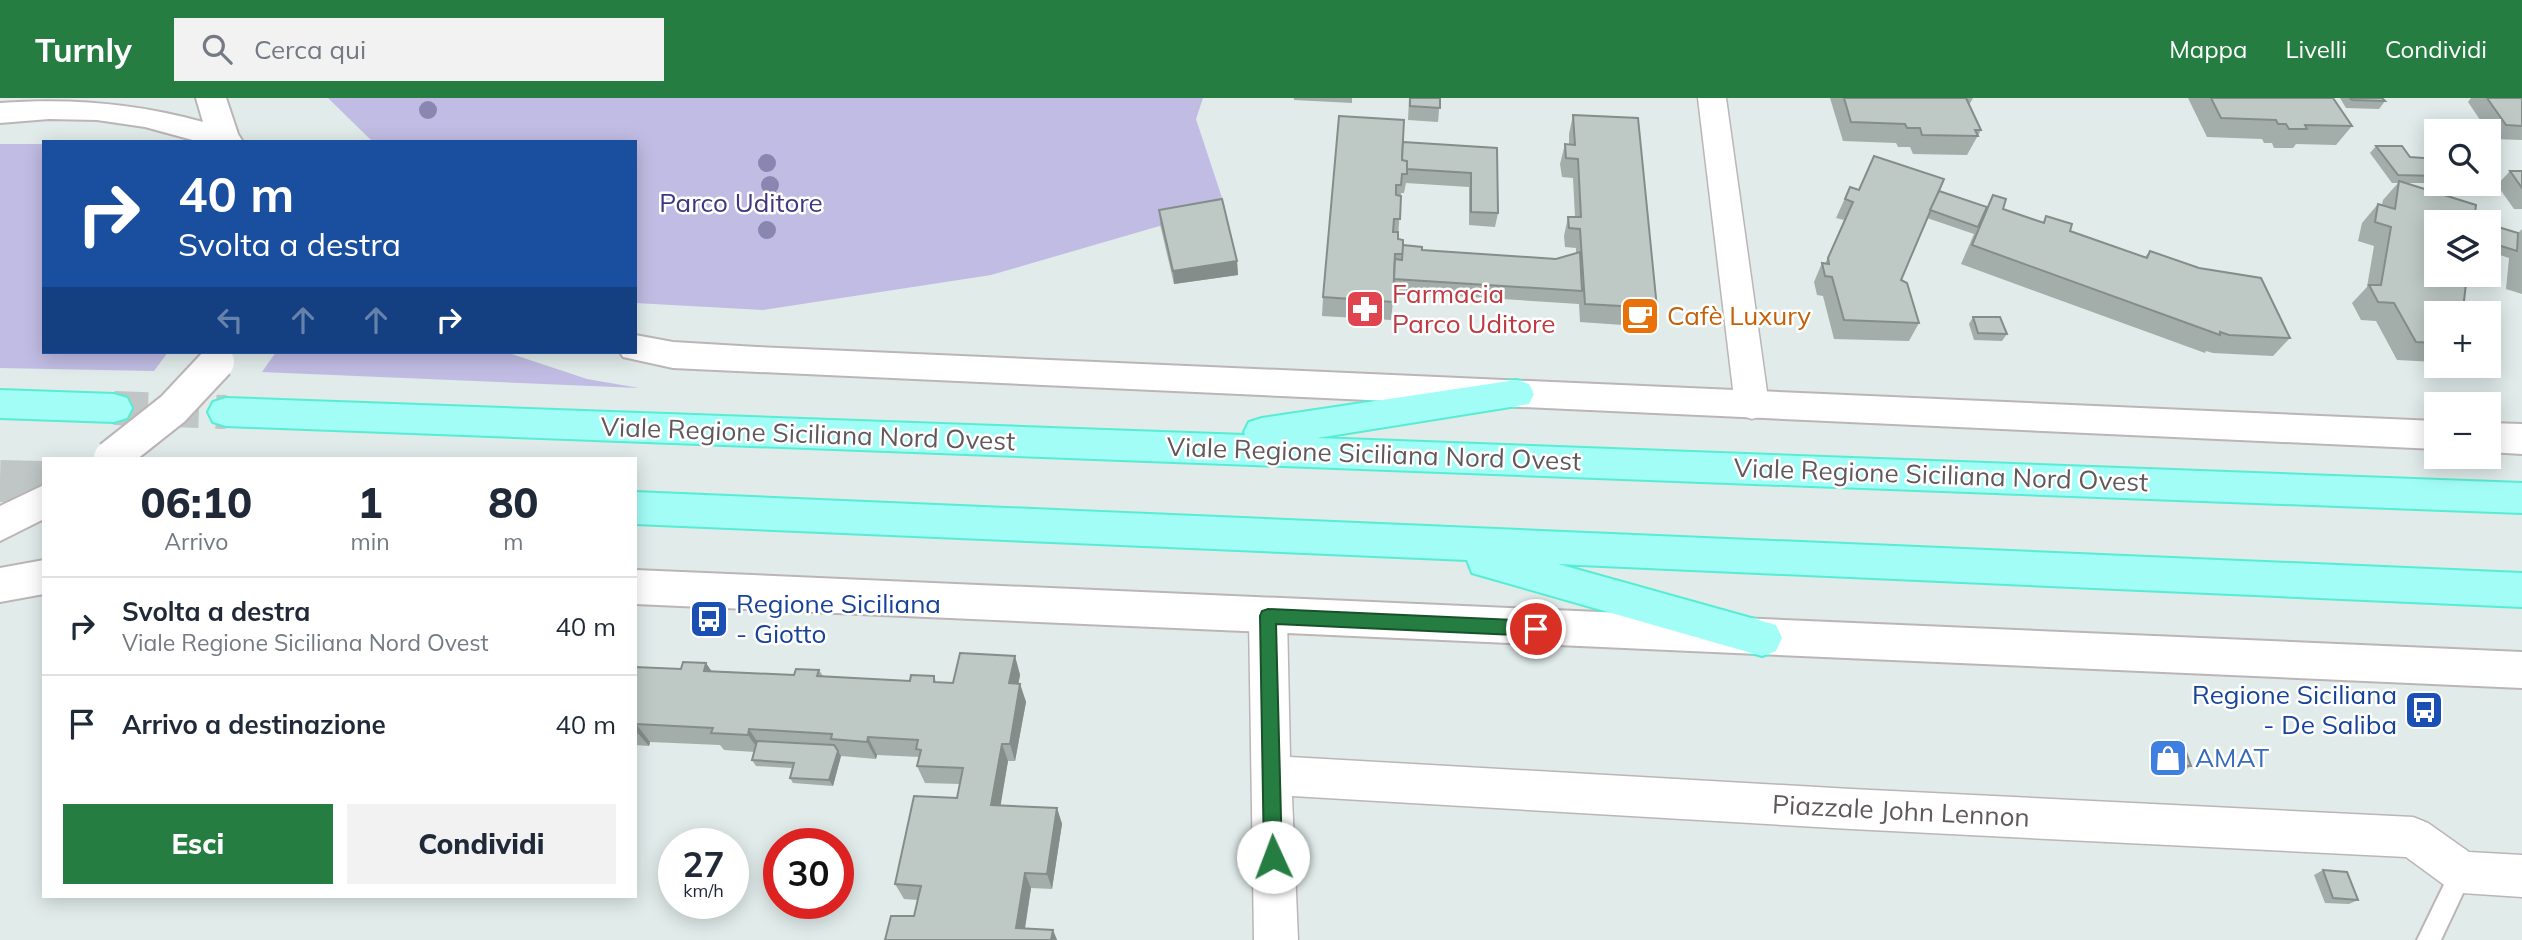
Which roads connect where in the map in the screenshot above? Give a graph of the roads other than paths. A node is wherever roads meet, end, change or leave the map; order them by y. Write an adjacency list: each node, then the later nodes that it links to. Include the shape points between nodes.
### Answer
1 (211, 98): 4 (street)
2 (1712, 98): 9 (street)
3 (7, 109): 4 (street, via 119,112 157,118)
4 (226, 140)
5 (637, 348): 7 (street, via 757,360)
6 (221, 357): 16 (street, bridge, via 173,409)
7 (1516, 394): 9 (street); 15 (main road)
8 (0, 404): 10 (main road)
9 (1752, 406): 12 (street)
10 (114, 408)
11 (226, 412): 15 (main road, Viale Regione Siciliana Nord Ovest)
12 (2424, 434)
13 (2501, 438): 14 (street)
14 (2522, 439)
15 (1167, 446): 17 (main road, Viale Regione Siciliana Nord Ovest)
16 (112, 457)
17 (2522, 498)
18 (42, 501): 20 (street)
19 (637, 508): 21 (main road)
20 (0, 525)
21 (1423, 544): 25 (main road); 27 (main road)
22 (42, 577): 23 (street)
23 (0, 586)
24 (637, 587): 26 (street)
25 (2522, 590)
26 (1268, 616): 27 (street); 29 (street)
27 (1762, 638): 28 (street)
28 (2522, 670)
29 (1270, 775): 30 (street, Piazzale John Lennon, via 2413,837); 32 (street)
30 (2462, 872): 31 (street); 33 (lane)
31 (2522, 876)
32 (1276, 940)
33 (2429, 940)

